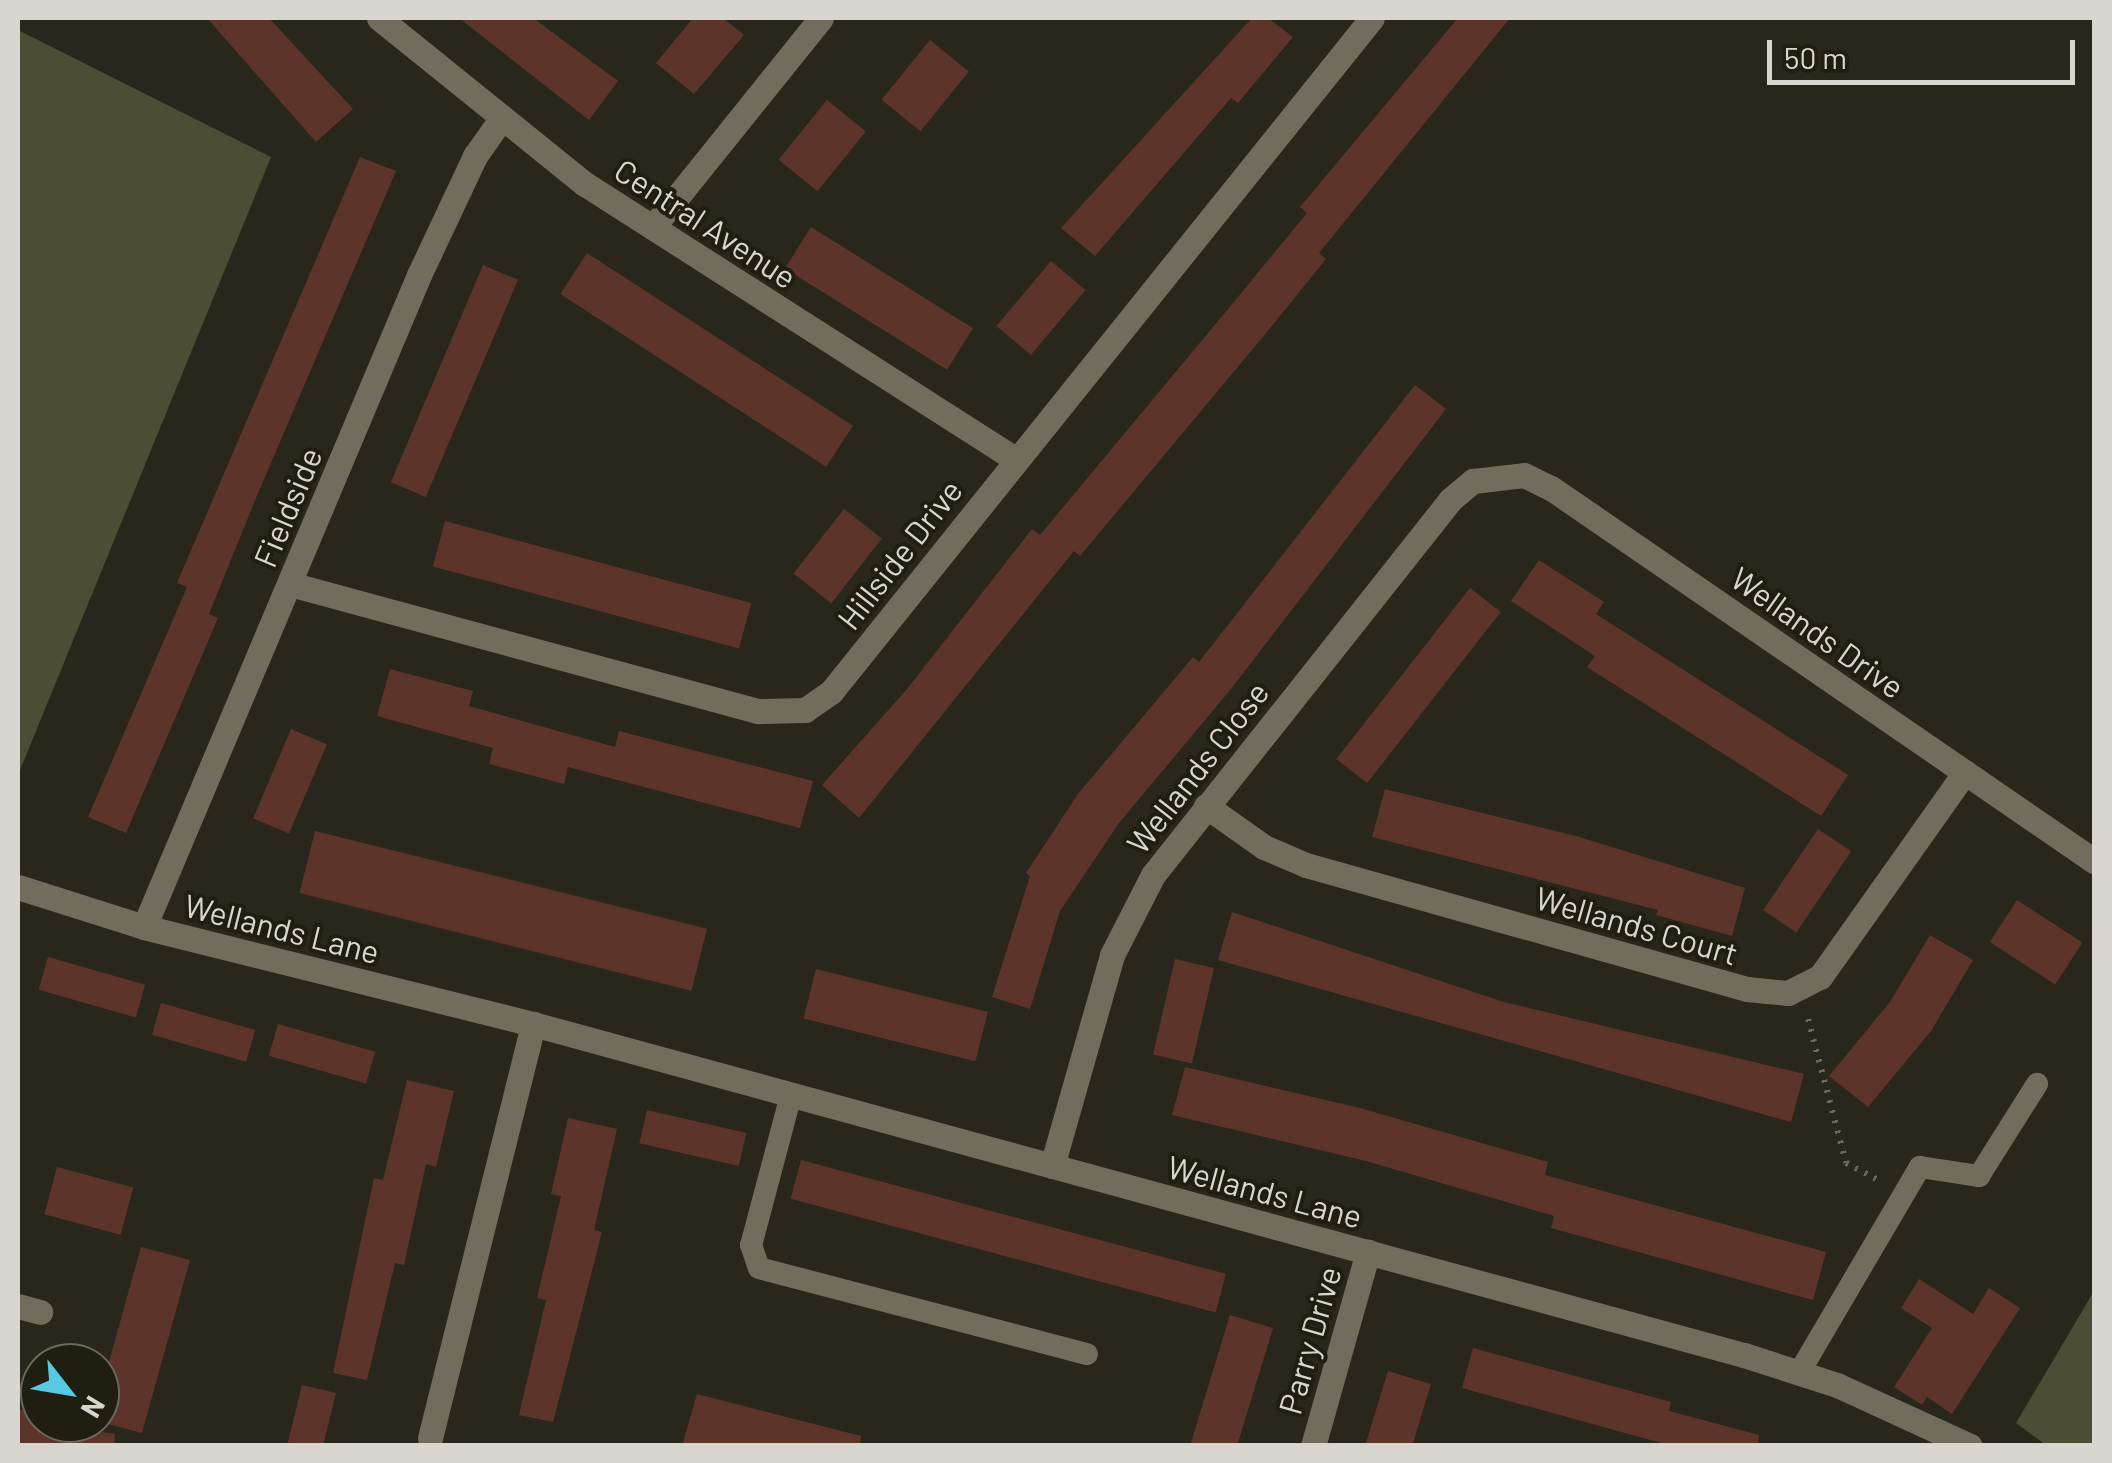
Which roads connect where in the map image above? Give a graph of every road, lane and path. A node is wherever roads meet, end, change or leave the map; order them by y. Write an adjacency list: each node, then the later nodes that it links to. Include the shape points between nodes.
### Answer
1 (379, 18): 4 (street, Central Avenue)
2 (821, 18): 5 (street)
3 (1372, 18): 6 (street, Hillside Drive)
4 (502, 119): 5 (street, Central Avenue); 8 (street, Fieldside, via 475,156 420,275)
5 (653, 227): 6 (street, Central Avenue)
6 (1015, 460): 8 (street, Hillside Drive, via 831,692 805,710 758,711)
7 (1497, 474): 9 (street, Wellands Drive, via 1551,488); 10 (street, Wellands Close, via 1473,481 1450,500)
8 (290, 584): 13 (street, Fieldside)
9 (1965, 772): 11 (street, Wellands Drive); 14 (street, via 1846,945 1820,978)
10 (1206, 806): 14 (street, Wellands Court, via 1306,865 1748,989 1788,993); 18 (street, Wellands Close, via 1153,875 1112,955)
11 (2094, 861)
12 (18, 887): 13 (street, Wellands Lane)
13 (144, 928): 15 (street, Wellands Lane)
14 (1800, 987): 19 (path, via 1846,1162)
15 (533, 1024): 17 (street, Wellands Lane); 23 (street)
16 (2037, 1084): 19 (lane, via 1979,1176 1920,1167)
17 (791, 1095): 18 (street, Wellands Lane); 21 (lane, via 751,1245 759,1268)
18 (1052, 1166): 20 (street, Wellands Lane)
19 (1904, 1193): 22 (lane)
20 (1368, 1252): 22 (street, Wellands Lane); 24 (street, Parry Drive)
21 (1087, 1354)
22 (1799, 1373): 25 (street, Wellands Lane)
23 (430, 1438)
24 (1313, 1446)
25 (1970, 1446)

